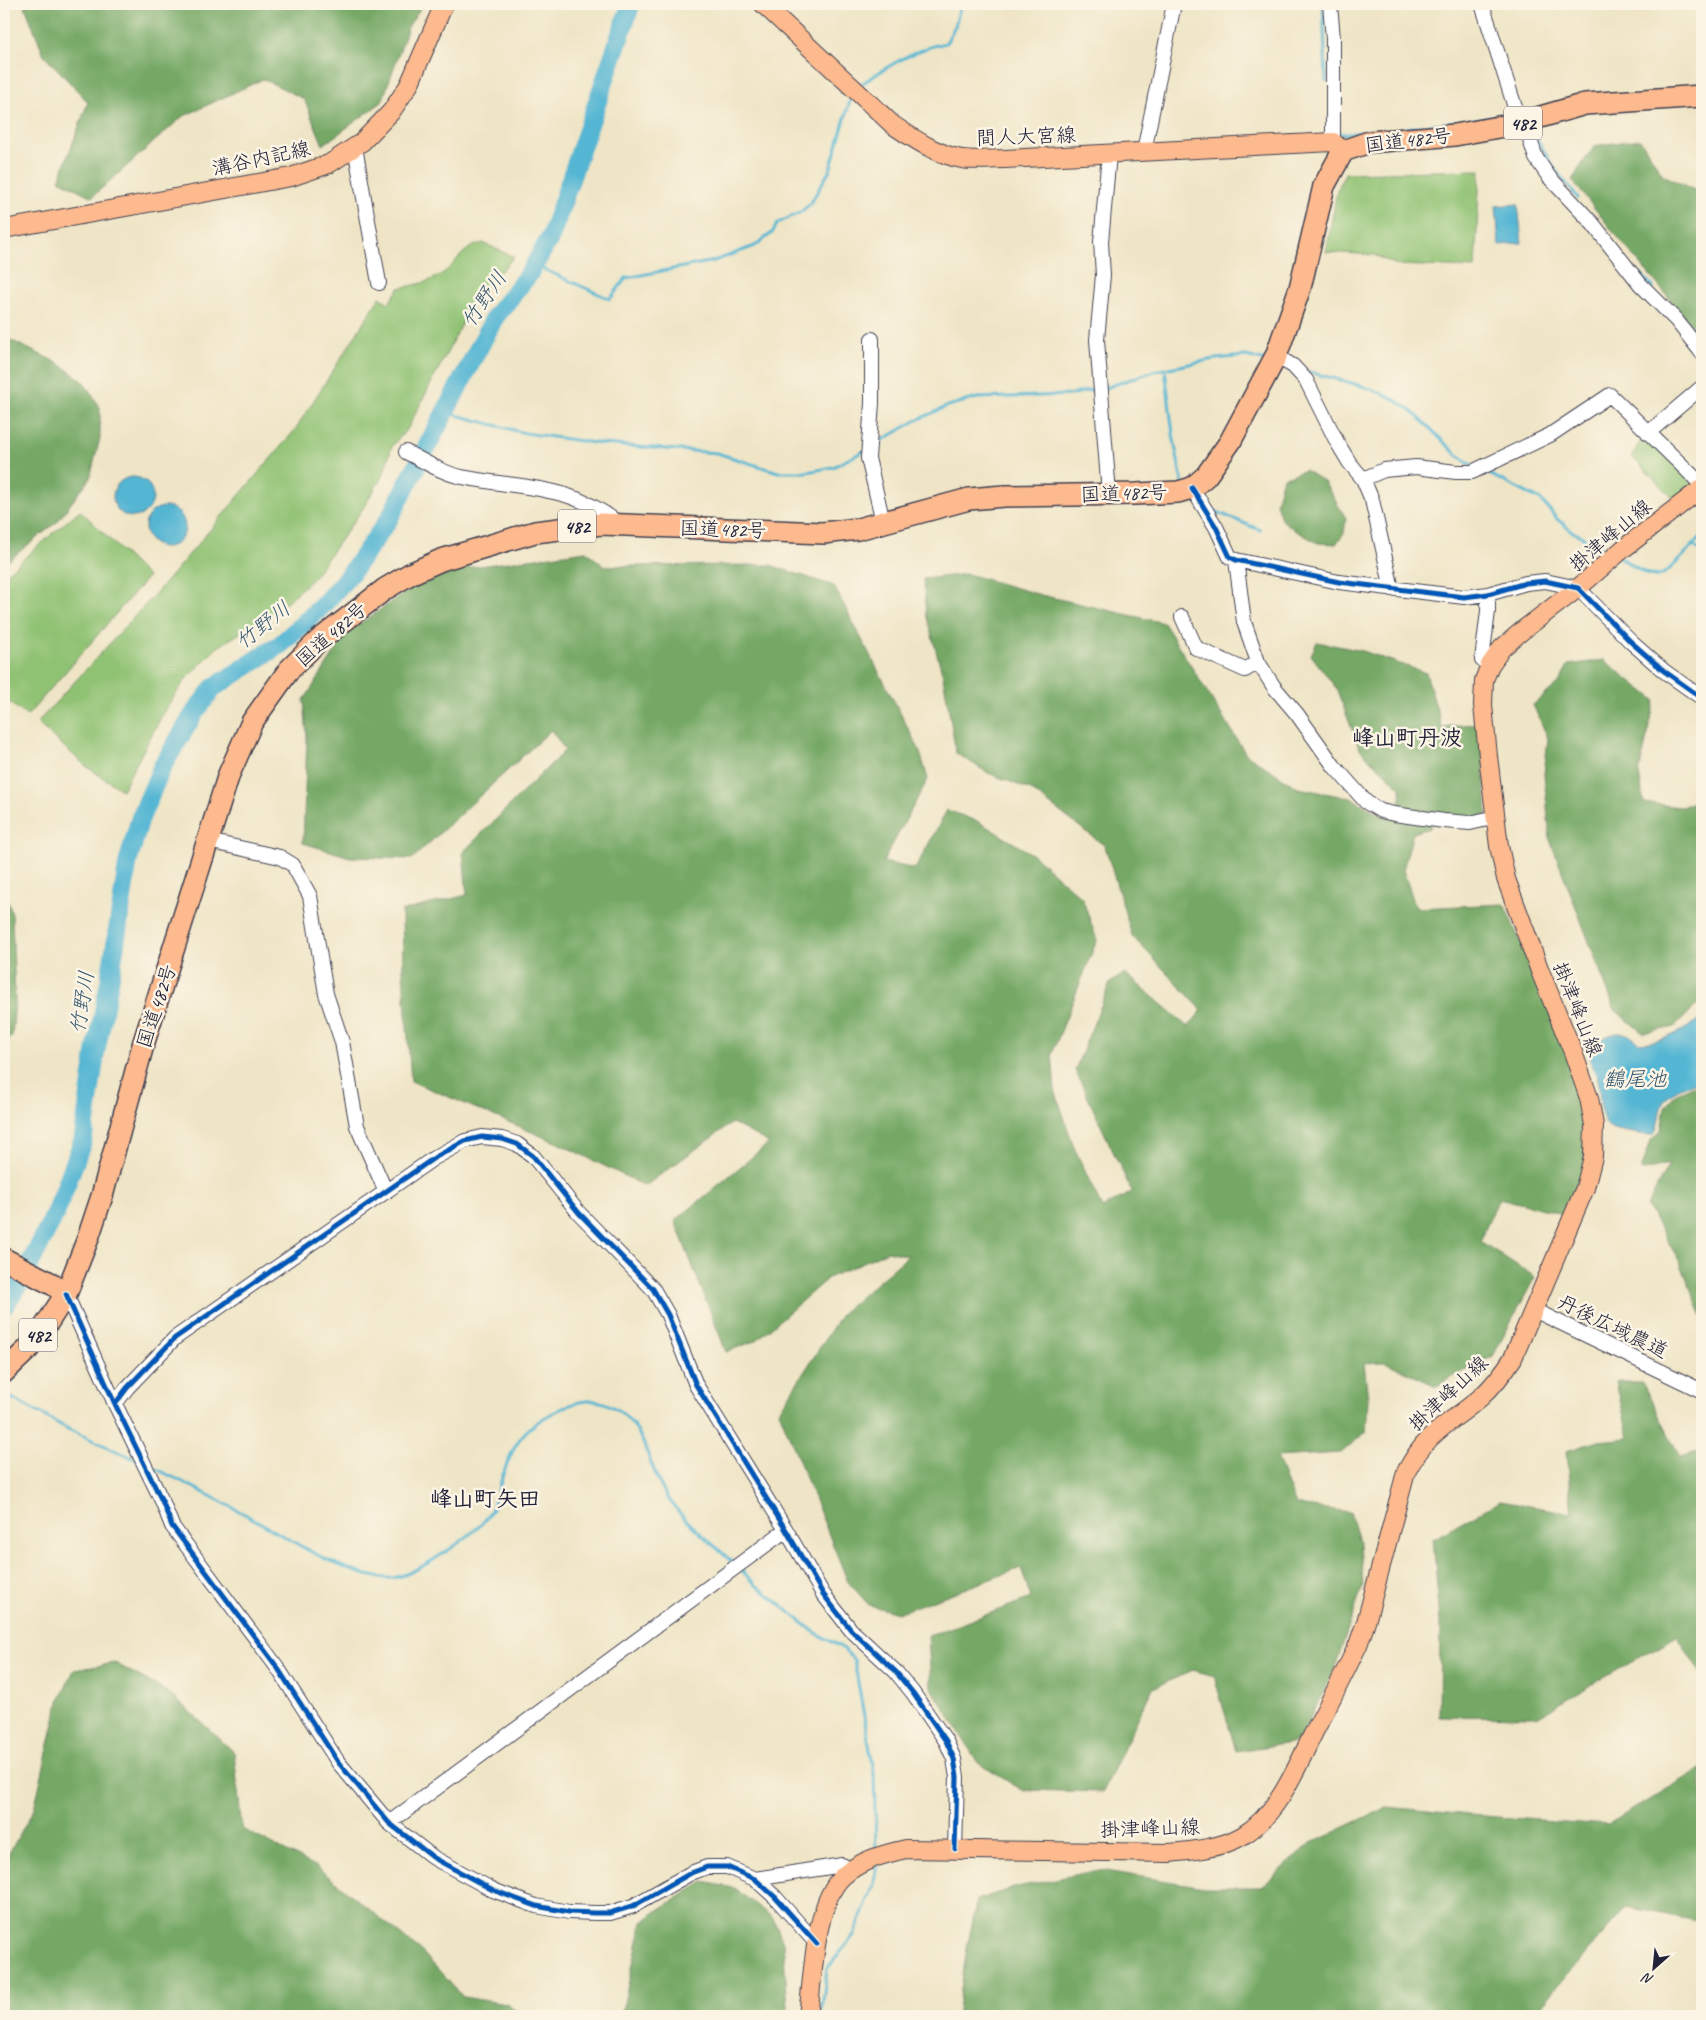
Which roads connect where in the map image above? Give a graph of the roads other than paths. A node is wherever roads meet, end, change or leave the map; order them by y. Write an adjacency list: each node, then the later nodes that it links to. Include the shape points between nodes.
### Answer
1 (444, 4): 9 (main road, 溝谷内記線, via 409,85 391,112)
2 (763, 4): 11 (main road, 間人大宮線, via 893,125 937,152 963,159)
3 (1174, 4): 10 (street)
4 (1330, 4): 8 (street)
5 (1482, 4): 7 (street)
6 (1702, 96): 7 (highway, 国道482号 / 482, via 1585,104)
7 (1522, 123): 8 (highway, 国道482号 / 482, via 1455,135); 15 (street, via 1536,158 1550,177)
8 (1338, 146): 10 (main road, 間人大宮線); 16 (highway, 国道482号, via 1324,186 1300,288)
9 (354, 147): 12 (main road, 溝谷内記線, via 329,164 291,177); 13 (street)
10 (1144, 151): 11 (main road, 間人大宮線)
11 (1109, 154): 23 (street, via 1097,340)
12 (4, 229)
13 (379, 283)
14 (872, 339): 24 (street, via 868,458)
15 (1702, 353)
16 (1276, 356): 20 (street, via 1293,366 1306,380 1337,442); 22 (highway, 国道482号, via 1230,442 1206,476)
17 (1702, 387): 18 (street)
18 (1648, 433): 20 (street, via 1610,395 1550,435 1477,469 1456,472 1416,467 1384,470); 21 (street)
19 (406, 452): 25 (street, via 446,473 546,489 575,498)
20 (1363, 479): 28 (street, via 1372,500)
21 (1702, 487): 27 (main road, 掛津峰山線)
22 (1192, 488): 23 (highway, 国道482号 / 482, via 1178,492); 26 (street, via 1230,557)
23 (1109, 494): 24 (highway, 国道482号 / 482, via 969,499)
24 (883, 522): 25 (highway, 国道482号 / 482, via 823,533)
25 (619, 524): 35 (highway, 国道482号 / 482, via 535,532 441,560 393,584 362,606 318,641 289,670 252,722 239,748)
26 (1236, 560): 28 (street, via 1339,582); 31 (street, via 1244,622)
27 (1578, 588): 29 (street, via 1526,582); 32 (main road, 掛津峰山線, via 1502,648); 33 (street, via 1638,648)
28 (1392, 589): 29 (street, via 1464,597)
29 (1488, 594): 32 (street, via 1482,660)
30 (1182, 617): 31 (street, via 1196,648 1245,670)
31 (1258, 662): 34 (street, via 1334,766 1366,802 1381,811 1444,821 1470,823)
32 (1490, 665): 34 (main road, 掛津峰山線, via 1484,680 1483,705)
33 (1702, 698)
34 (1496, 817): 39 (main road, 掛津峰山線, via 1506,879 1573,1052 1589,1098 1594,1125 1585,1188)
35 (208, 840): 36 (street, via 280,857 293,865 310,896 326,994 342,1042 357,1126); 38 (highway, 国道482号 / 482, via 143,1045 99,1205 87,1241)
36 (386, 1192): 42 (street, via 175,1338); 43 (street, via 434,1158 466,1141 482,1137 502,1138 534,1156 579,1213 653,1290 668,1315 696,1384)
37 (4, 1259): 38 (highway)
38 (60, 1289): 40 (highway, 482, via 29,1348); 42 (street)
39 (1534, 1310): 41 (street, 丹後広域農道); 45 (main road, 掛津峰山線, via 1513,1358 1499,1379 1437,1430 1406,1472 1358,1645 1290,1779 1262,1820 1243,1836 1225,1843 1169,1853)
40 (4, 1372)
41 (1702, 1391)
42 (115, 1404): 44 (street, via 172,1526 277,1667 338,1762)
43 (786, 1530): 44 (street); 45 (street, via 823,1594 851,1630 896,1672 946,1741 957,1777)
44 (389, 1823): 47 (street, via 434,1858 493,1890 536,1906 569,1912 610,1913 633,1906 707,1867 727,1867)
45 (955, 1849): 46 (main road, 掛津峰山線, via 906,1849 868,1860)
46 (852, 1870): 47 (street, via 842,1865); 48 (main road, 掛津峰山線, via 842,1877 830,1895)
47 (754, 1879): 48 (street, via 775,1897)
48 (817, 1944): 49 (main road, 掛津峰山線)
49 (808, 2016)

